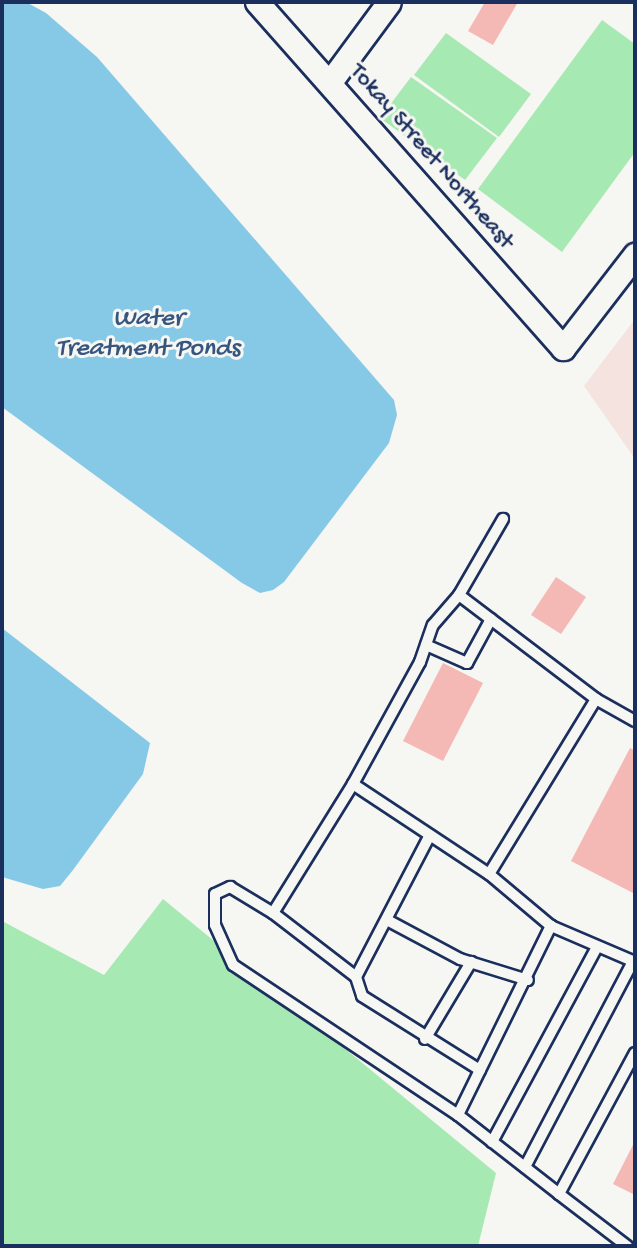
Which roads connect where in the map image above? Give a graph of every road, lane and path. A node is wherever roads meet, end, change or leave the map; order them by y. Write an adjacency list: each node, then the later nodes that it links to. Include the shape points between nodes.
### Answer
1 (257, 2): 3 (street, Tokay Street Northeast)
2 (389, 2): 3 (street)
3 (330, 82): 4 (street, Tokay Street Northeast, via 563,348)
4 (635, 255)
5 (503, 519): 6 (lane)
6 (459, 594): 7 (lane); 8 (lane, via 433,625)
7 (491, 619): 8 (lane, via 467,663); 9 (lane)
8 (426, 645): 11 (lane)
9 (596, 699): 10 (lane); 13 (lane)
10 (635, 721)
11 (353, 784): 12 (lane); 14 (lane)
12 (430, 835): 13 (lane); 15 (lane)
13 (489, 874): 16 (lane)
14 (273, 913): 20 (lane); 25 (lane, via 230,887 215,894 215,925 233,965)
15 (387, 920): 19 (lane); 20 (lane)
16 (551, 926): 17 (lane); 21 (lane)
17 (597, 947): 18 (lane); 26 (lane)
18 (634, 961): 27 (lane)
19 (471, 962): 21 (lane); 22 (lane)
20 (356, 977): 22 (lane, via 362,996)
21 (528, 980): 24 (lane)
22 (425, 1039): 24 (lane)
23 (635, 1053): 28 (lane)
24 (480, 1070): 25 (lane)
25 (458, 1115): 26 (lane)
26 (492, 1142): 27 (lane)
27 (525, 1167): 28 (lane)
28 (559, 1194): 29 (lane)
29 (627, 1246)

